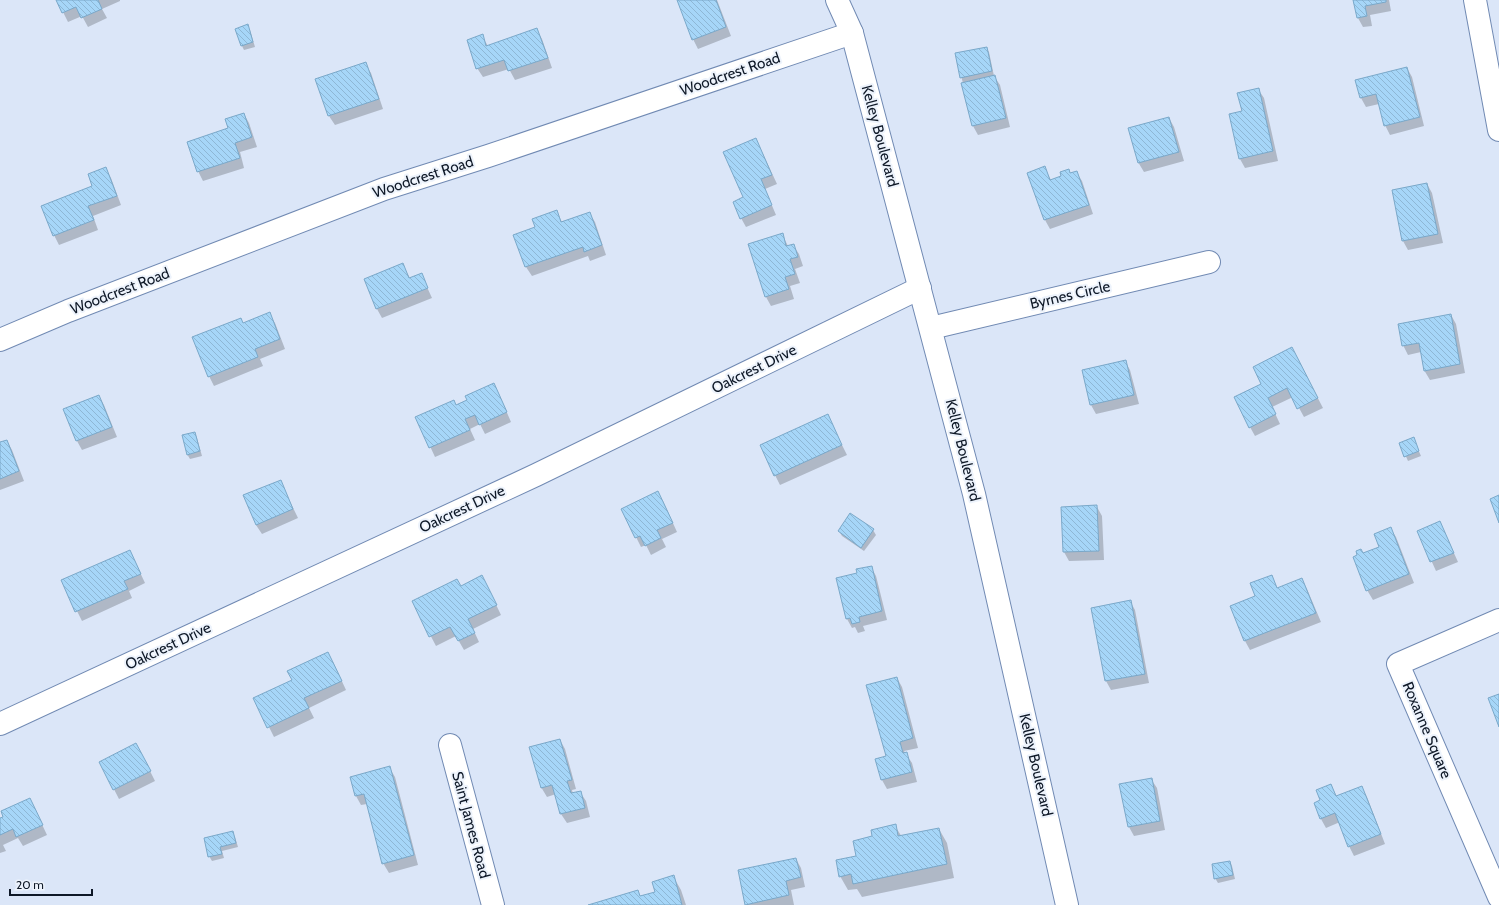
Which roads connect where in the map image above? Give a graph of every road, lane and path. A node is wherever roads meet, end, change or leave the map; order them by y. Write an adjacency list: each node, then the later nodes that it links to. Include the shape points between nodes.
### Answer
1 (837, 0): 3 (street, Kelley Boulevard)
2 (1475, 0): 4 (street)
3 (852, 33): 6 (street, Kelley Boulevard); 8 (street, Woodcrest Road, via 384,189 68,311)
4 (1499, 130)
5 (1210, 262): 7 (street, Byrnes Circle)
6 (920, 288): 7 (street, Kelley Boulevard); 10 (street, Oakcrest Drive, via 536,475)
7 (931, 328): 14 (street, Kelley Boulevard, via 974,494)
8 (0, 340)
9 (1499, 620): 12 (street, Roxanne Square, via 1398,664)
10 (0, 724)
11 (450, 745): 13 (street, Saint James Road)
12 (1499, 897)
13 (493, 905)
14 (1067, 905)

